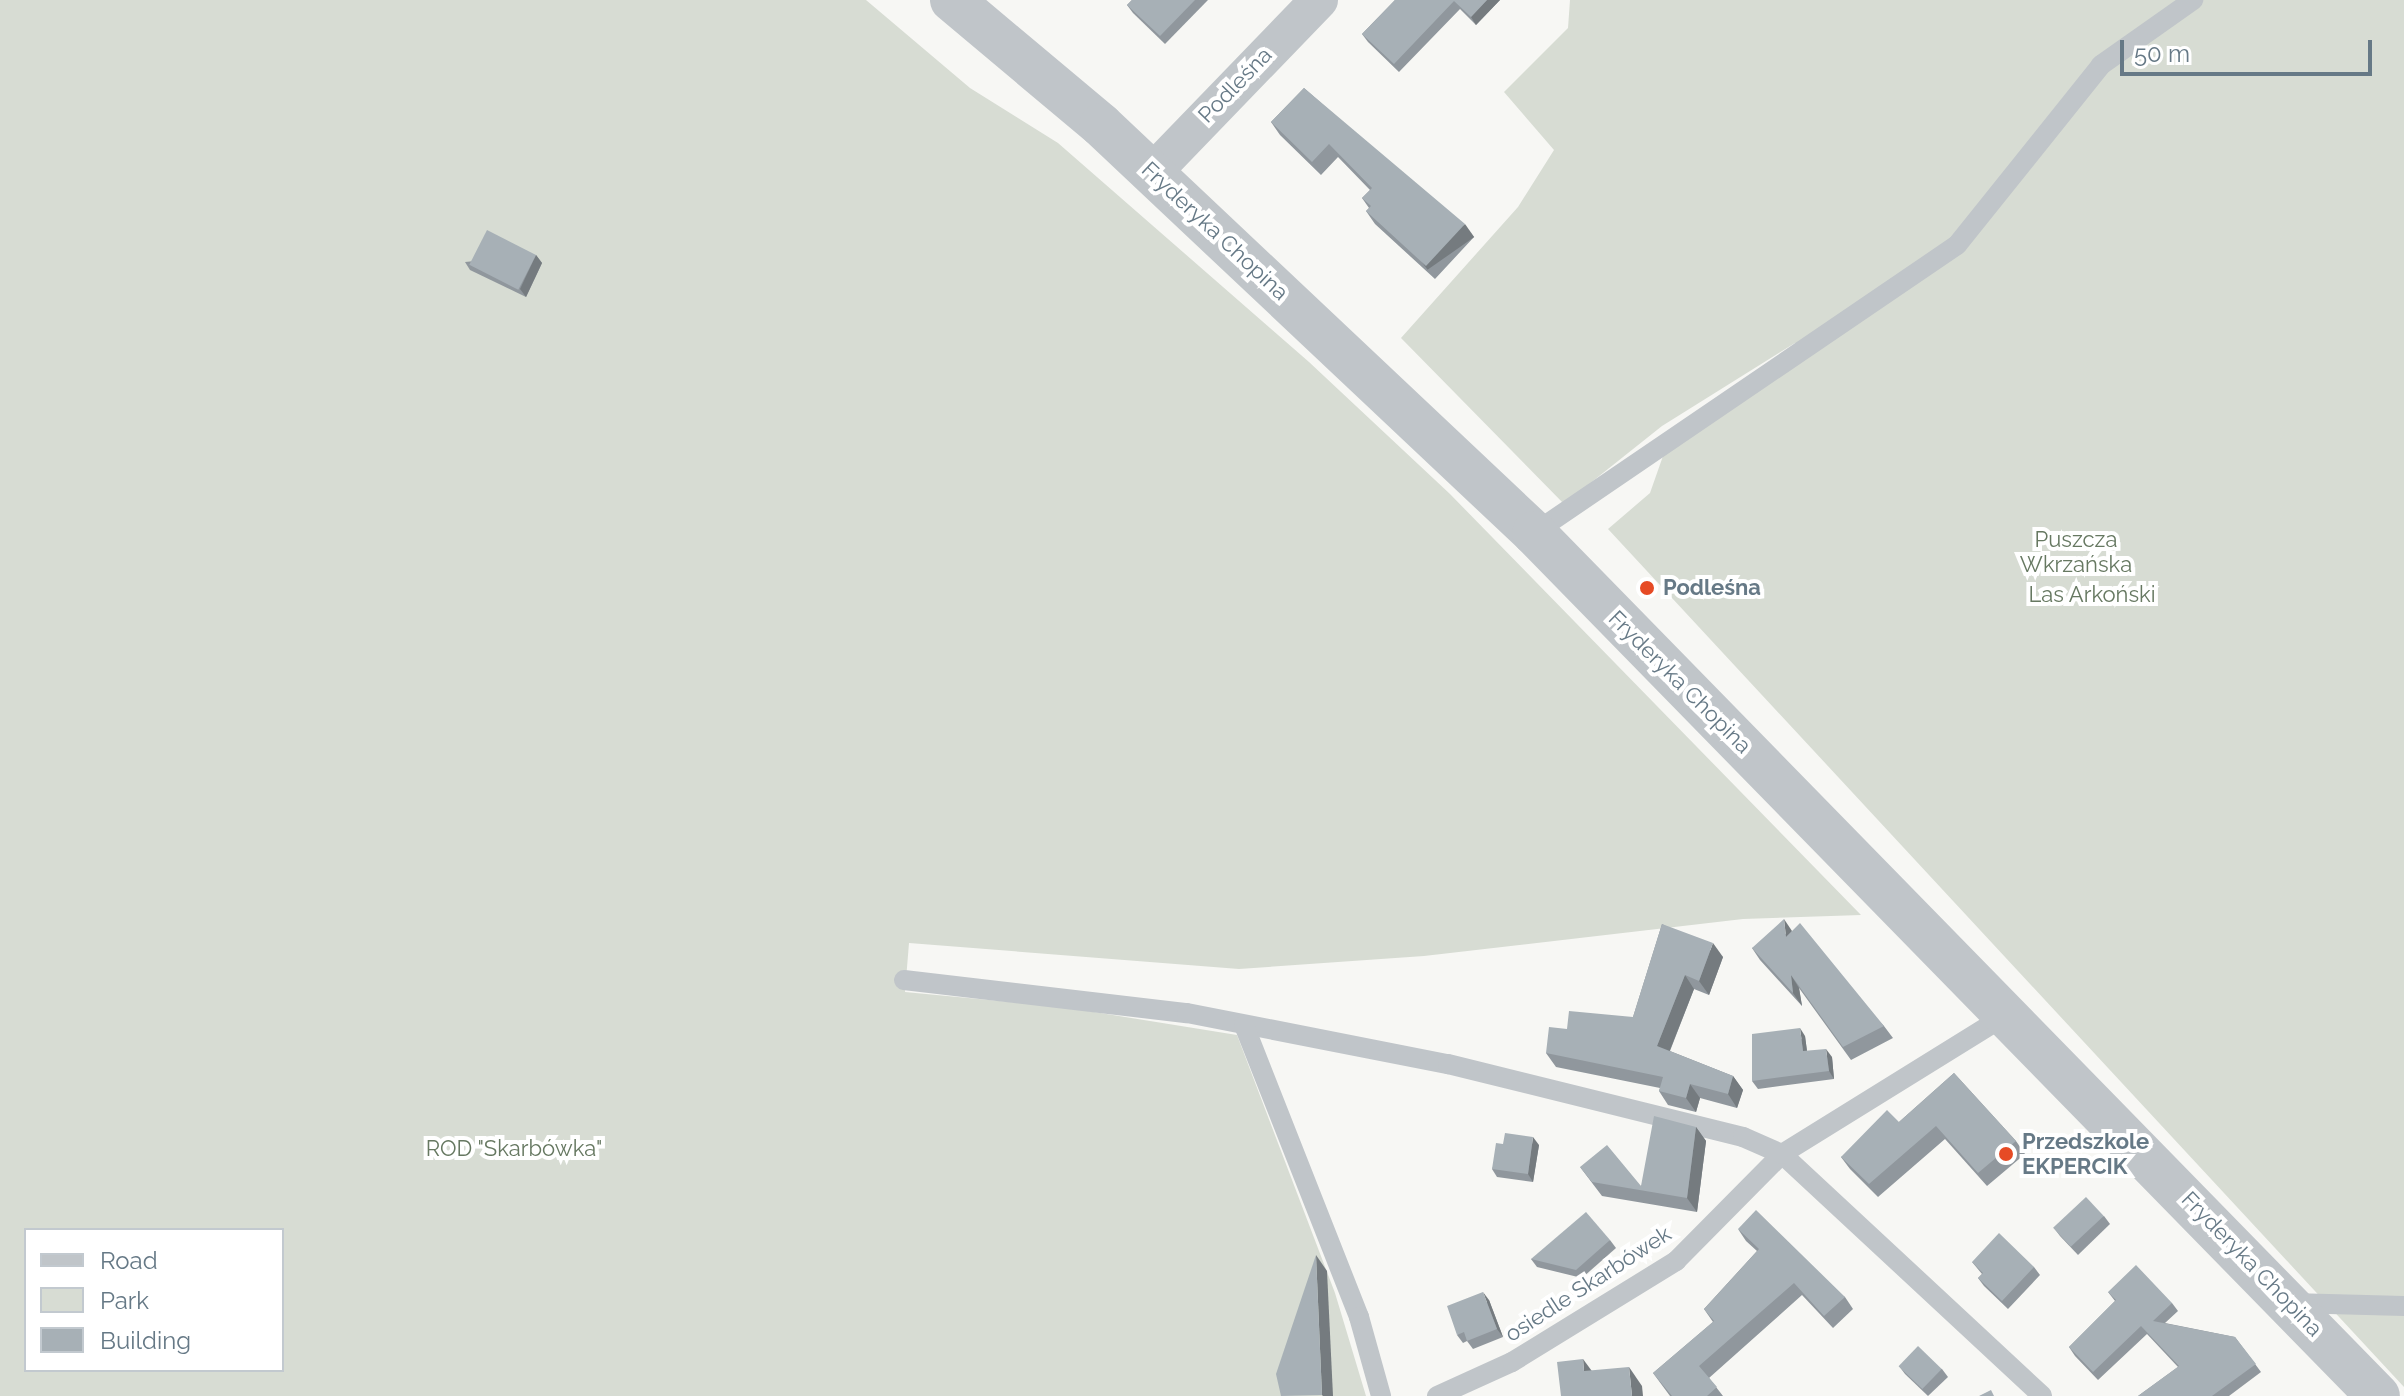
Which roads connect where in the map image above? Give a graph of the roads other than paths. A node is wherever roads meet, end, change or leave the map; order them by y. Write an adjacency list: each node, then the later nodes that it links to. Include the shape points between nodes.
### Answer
1 (952, 0): 4 (street, Fryderyka Chopina)
2 (1319, 0): 4 (street, Podleśna)
3 (2193, 0): 5 (lane, via 2101,65 1957,245)
4 (1153, 172): 5 (street, Fryderyka Chopina)
5 (1534, 533): 7 (street, Fryderyka Chopina)
6 (904, 980): 8 (lane, via 1063,994)
7 (2006, 1015): 9 (lane, osiedle Skarbówek); 10 (street, Fryderyka Chopina)
8 (1244, 1025): 9 (lane, via 1448,1064 1743,1137); 12 (lane, via 1359,1317)
9 (1782, 1154): 13 (lane, osiedle Skarbówek, via 1676,1261 1512,1362); 14 (lane)
10 (2291, 1303): 11 (lane); 15 (street, Fryderyka Chopina)
11 (2404, 1306)
12 (1381, 1396)
13 (1437, 1396)
14 (2042, 1396)
15 (2378, 1396)

